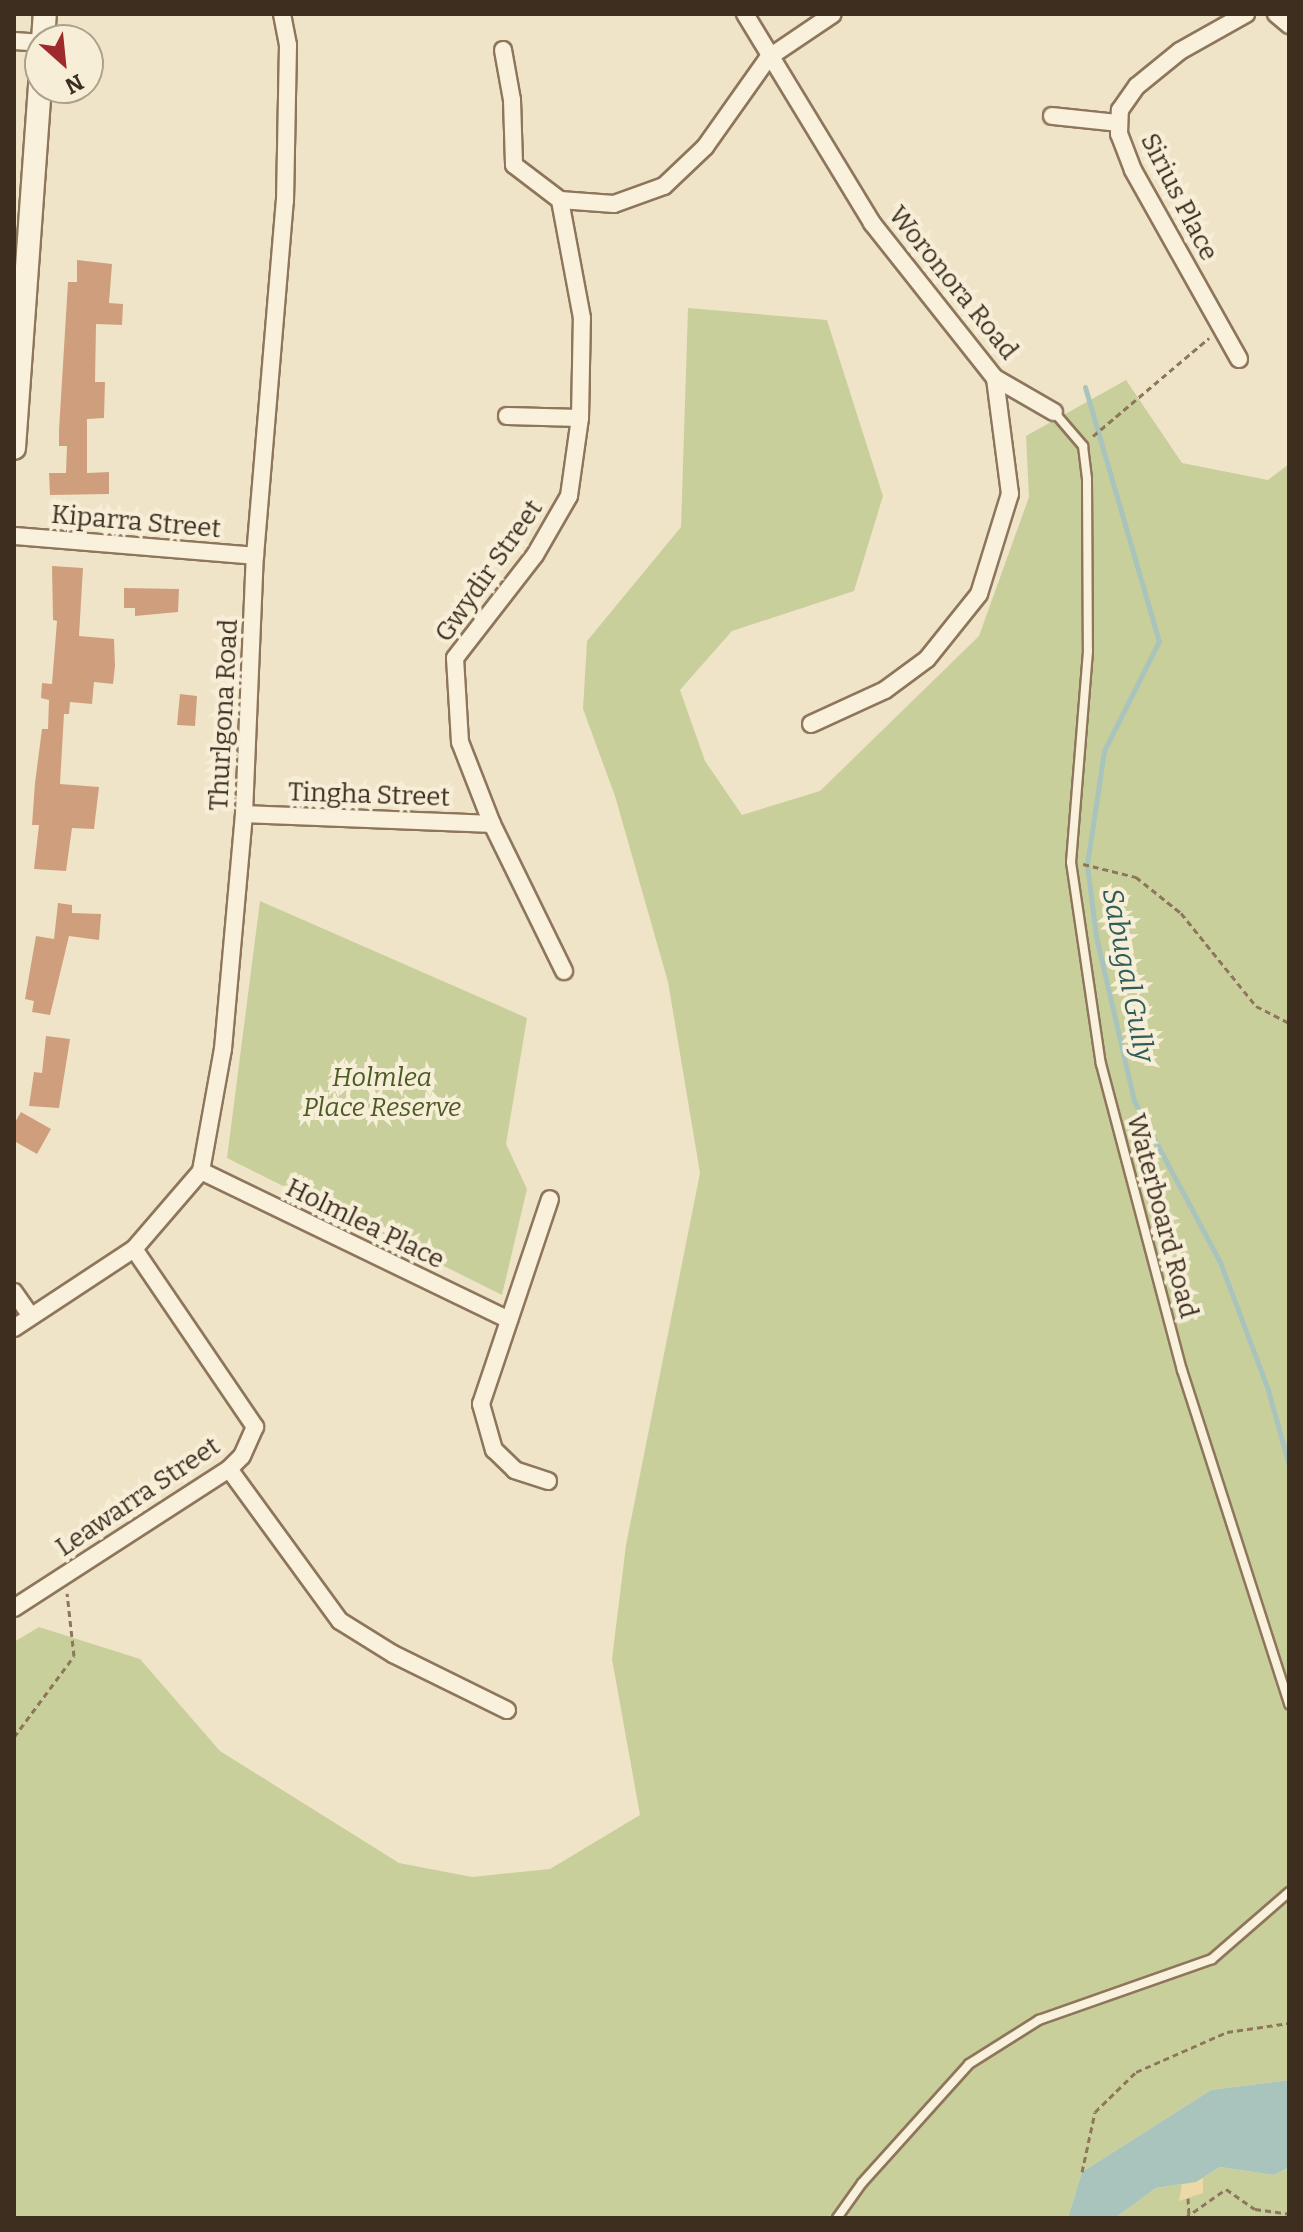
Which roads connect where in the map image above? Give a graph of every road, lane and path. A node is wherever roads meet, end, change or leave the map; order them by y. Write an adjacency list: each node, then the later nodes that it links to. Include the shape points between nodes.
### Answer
1 (282, 14): 22 (street, Thurlgona Road, via 288,45 285,201)
2 (745, 14): 8 (street, Woronora Road)
3 (833, 14): 8 (street)
4 (1246, 14): 11 (street, Sirius Place, via 1180,51 1137,86 1120,110)
5 (1276, 14): 6 (street)
6 (1289, 25)
7 (503, 50): 12 (street, via 512,100 514,165)
8 (768, 58): 12 (street, via 705,147 664,186 614,204); 15 (street, Woronora Road, via 872,223)
9 (38, 104): 20 (street)
10 (1052, 116): 11 (street)
11 (1119, 123): 13 (street, Sirius Place, via 1133,170)
12 (560, 200): 18 (street, Gwydir Street, via 582,318)
13 (1221, 328): 14 (street, Sirius Place); 19 (path)
14 (1239, 359)
15 (995, 378): 16 (street, Woronora Road); 23 (street, via 1010,494 979,594 927,659 885,690)
16 (1054, 412): 26 (lane, Woronora Road, via 1083,446 1087,479 1088,651)
17 (507, 416): 18 (street)
18 (580, 418): 25 (street, Gwydir Street, via 569,496 535,555 455,658 460,742)
19 (1089, 440)
20 (14, 448)
21 (14, 536): 22 (street, Kiparra Street)
22 (255, 556): 24 (street, Thurlgona Road)
23 (811, 724)
24 (244, 814): 25 (street, Tingha Street); 29 (street, Thurlgona Road, via 223,1049)
25 (492, 824): 27 (street, Gwydir Street)
26 (1071, 862): 28 (path, via 1136,877 1181,913 1256,1006); 40 (lane, Waterboard Road, via 1101,1064 1182,1370)
27 (564, 971)
28 (1289, 1023)
29 (201, 1171): 31 (street); 34 (street, Holmlea Place)
30 (550, 1199): 34 (street)
31 (134, 1249): 33 (street); 36 (street, Leawarra Street, via 255,1427 242,1456)
32 (14, 1292): 33 (street)
33 (31, 1316): 35 (street)
34 (509, 1320): 37 (street, via 481,1404 494,1450 515,1470)
35 (14, 1328)
36 (229, 1469): 38 (street, Leawarra Street); 41 (street, via 340,1621 430,1674)
37 (548, 1481)
38 (60, 1579): 39 (street, Leawarra Street); 42 (path, via 72,1602 74,1656)
39 (14, 1608)
40 (1289, 1704)
41 (507, 1710)
42 (14, 1737)
43 (1289, 1892): 49 (lane, via 1212,1959 1039,2020 969,2064)
44 (1289, 2023): 45 (path, via 1227,2032 1136,2072 1095,2112)
45 (1082, 2172)
46 (1188, 2198): 48 (path)
47 (1289, 2214): 48 (path, via 1255,2209 1226,2189)
48 (1187, 2217)
49 (837, 2218)

